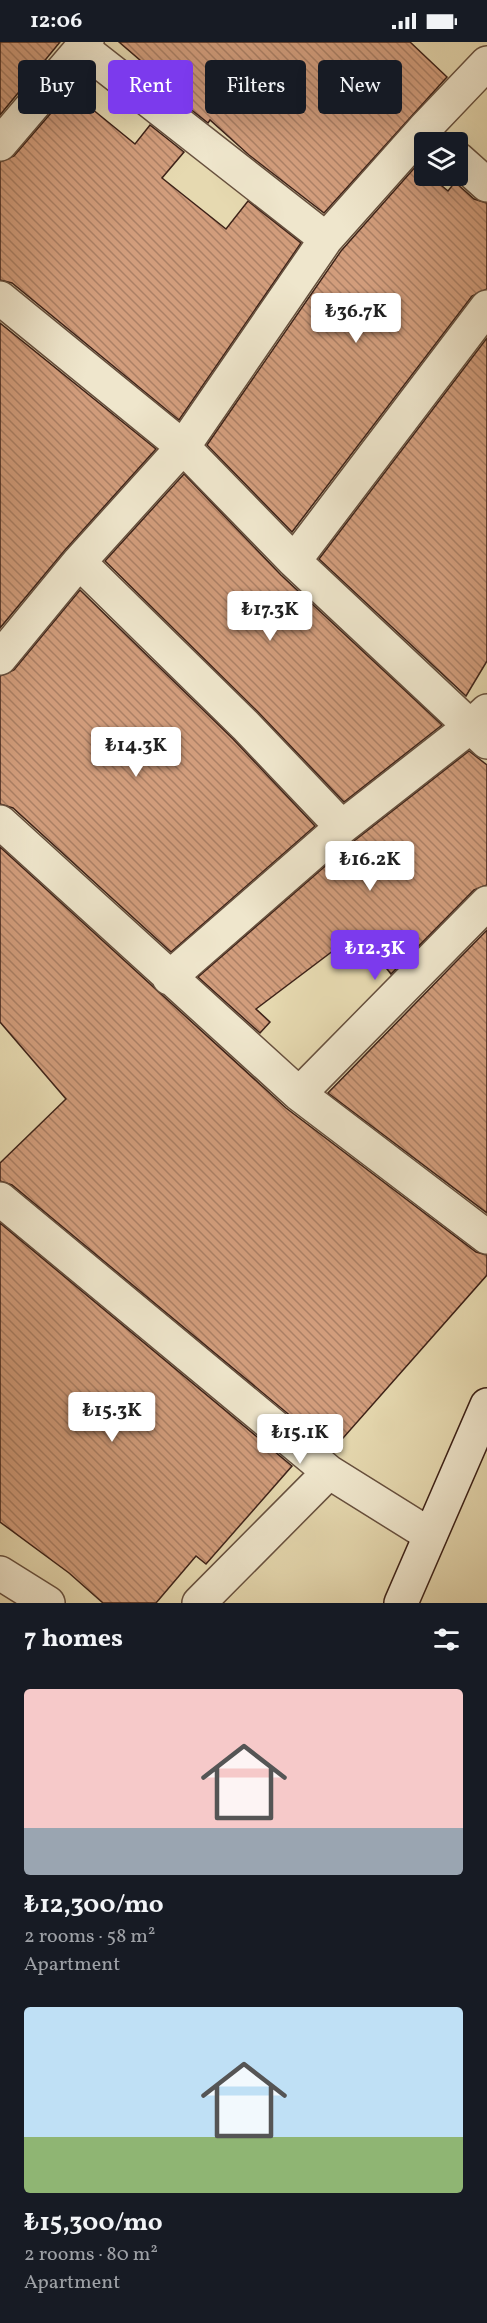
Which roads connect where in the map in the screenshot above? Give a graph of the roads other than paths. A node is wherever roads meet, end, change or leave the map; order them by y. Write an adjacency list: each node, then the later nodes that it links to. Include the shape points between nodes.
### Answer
1 (84, 45): 4 (street); 8 (street)
2 (487, 63): 3 (street)
3 (435, 132)
4 (0, 144)
5 (414, 153): 8 (street)
6 (468, 168): 7 (street)
7 (487, 186)
8 (326, 239): 11 (street)
9 (0, 298): 11 (street)
10 (487, 308): 12 (street)
11 (183, 447): 12 (street); 13 (street)
12 (294, 561): 15 (street)
13 (79, 562): 14 (street); 17 (street, via 246,726)
14 (0, 658)
15 (482, 726): 17 (street)
16 (0, 822): 19 (street)
17 (342, 827): 19 (street)
18 (487, 903): 20 (street)
19 (169, 978): 20 (street)
20 (299, 1095): 22 (street)
21 (0, 1199): 24 (street)
22 (487, 1236)
23 (487, 1405): 25 (street)
24 (329, 1472): 25 (street); 28 (street)
25 (430, 1535): 29 (street)
26 (0, 1573): 27 (street)
27 (48, 1603)
28 (199, 1603)
29 (401, 1603)

